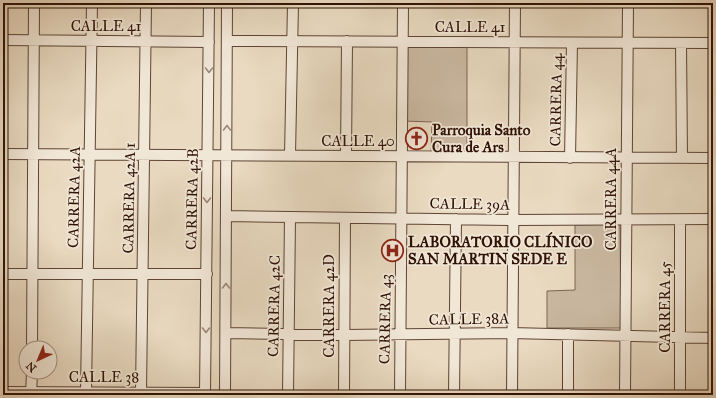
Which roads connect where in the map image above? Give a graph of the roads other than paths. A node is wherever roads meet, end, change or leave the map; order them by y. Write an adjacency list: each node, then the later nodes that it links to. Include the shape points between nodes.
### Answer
1 (34, 3): 11 (street)
2 (92, 3): 12 (street, CARRERA 42A)
3 (146, 3): 13 (street, CARRERA 42A 1)
4 (210, 3): 17 (street, CARRERA 42B)
5 (227, 3): 14 (street)
6 (293, 3): 15 (street)
7 (404, 3): 18 (street, CARRERA 43)
8 (515, 3): 19 (street)
9 (628, 3): 21 (street, CARRERA 44A)
10 (3, 40): 11 (street, CALLE 41)
11 (34, 40): 12 (street, CALLE 41); 25 (street)
12 (92, 41): 13 (street, CALLE 41); 26 (street, CARRERA 42A)
13 (145, 41): 17 (street, CALLE 41); 27 (street, CARRERA 42A 1)
14 (227, 41): 15 (street, CALLE 41); 29 (street, one-way to 14)
15 (291, 41): 16 (street, CALLE 41); 30 (street)
16 (347, 41): 18 (street, CALLE 41); 31 (street)
17 (209, 42): 28 (street, CARRERA 42B, one-way to 28)
18 (403, 42): 19 (street, CALLE 41); 32 (street, CARRERA 43)
19 (514, 42): 20 (street, CALLE 41); 33 (street)
20 (572, 43): 21 (street, CALLE 41); 34 (street, CARRERA 44)
21 (628, 43): 22 (street, CALLE 41); 35 (street, CARRERA 44A)
22 (681, 43): 23 (street, CALLE 41); 36 (street)
23 (713, 43)
24 (3, 154): 25 (street, CALLE 40)
25 (33, 154): 26 (street, CALLE 40); 48 (street)
26 (90, 155): 27 (street, CALLE 40); 49 (street, CARRERA 42A)
27 (144, 155): 28 (street, CALLE 40); 50 (street, CARRERA 42A 1)
28 (208, 155): 29 (street, CALLE 40); 51 (street, CARRERA 42B, one-way to 51)
29 (226, 155): 30 (street, CALLE 40); 38 (street)
30 (290, 155): 31 (street, CALLE 40)
31 (346, 156): 32 (street, CALLE 40)
32 (402, 156): 33 (street, CALLE 40); 41 (street, CARRERA 43)
33 (514, 158): 34 (street, CALLE 40); 44 (street)
34 (570, 158): 35 (street, CALLE 40)
35 (626, 158): 36 (street, CALLE 40); 45 (street, CARRERA 44A)
36 (682, 158): 37 (street, CALLE 40)
37 (713, 158)
38 (226, 216): 39 (street, CALLE 39A); 52 (street, one-way to 38)
39 (290, 217): 40 (street, CALLE 39A); 54 (street, CARRERA 42C)
40 (345, 218): 41 (street, CALLE 39A); 57 (street, CARRERA 42D)
41 (401, 218): 42 (street, CALLE 39A); 58 (street, CARRERA 43)
42 (456, 219): 44 (street, CALLE 39A); 55 (street)
43 (713, 219): 46 (street, CALLE 39A)
44 (512, 220): 45 (street, CALLE 39A); 53 (street)
45 (627, 220): 46 (street, CALLE 39A); 59 (street, CARRERA 44A)
46 (680, 220): 60 (street, CARRERA 45)
47 (3, 274): 48 (street)
48 (33, 274): 49 (street); 62 (street)
49 (88, 274): 50 (street); 65 (street, CARRERA 42A)
50 (143, 274): 51 (street); 66 (street, CARRERA 42A 1)
51 (207, 274): 68 (street, CARRERA 42B, one-way to 68)
52 (226, 333): 54 (street, CALLE 38A); 69 (street)
53 (511, 333): 55 (street, CALLE 38A); 56 (street, CALLE 38A); 74 (street)
54 (288, 334): 57 (street, CALLE 38A); 70 (street, CARRERA 42C)
55 (455, 334): 58 (street, CALLE 38A); 73 (street)
56 (568, 334): 59 (street, CALLE 38A); 75 (street)
57 (344, 335): 58 (street, CALLE 38A); 71 (street, CARRERA 42D)
58 (400, 335): 72 (street, CARRERA 43)
59 (626, 337): 60 (street, CALLE 38A); 76 (street, CARRERA 44A)
60 (680, 337): 61 (street, CALLE 38A); 77 (street, CARRERA 45)
61 (713, 338)
62 (32, 340)
63 (32, 380): 67 (street)
64 (3, 392): 67 (street, CALLE 38)
65 (86, 392): 66 (street, CALLE 38); 67 (street, CALLE 38)
66 (141, 393): 68 (street, CALLE 38)
67 (31, 394)
68 (205, 394)
69 (225, 395)
70 (288, 395)
71 (344, 395)
72 (400, 395)
73 (454, 395)
74 (512, 395)
75 (568, 395)
76 (625, 395)
77 (680, 395)

